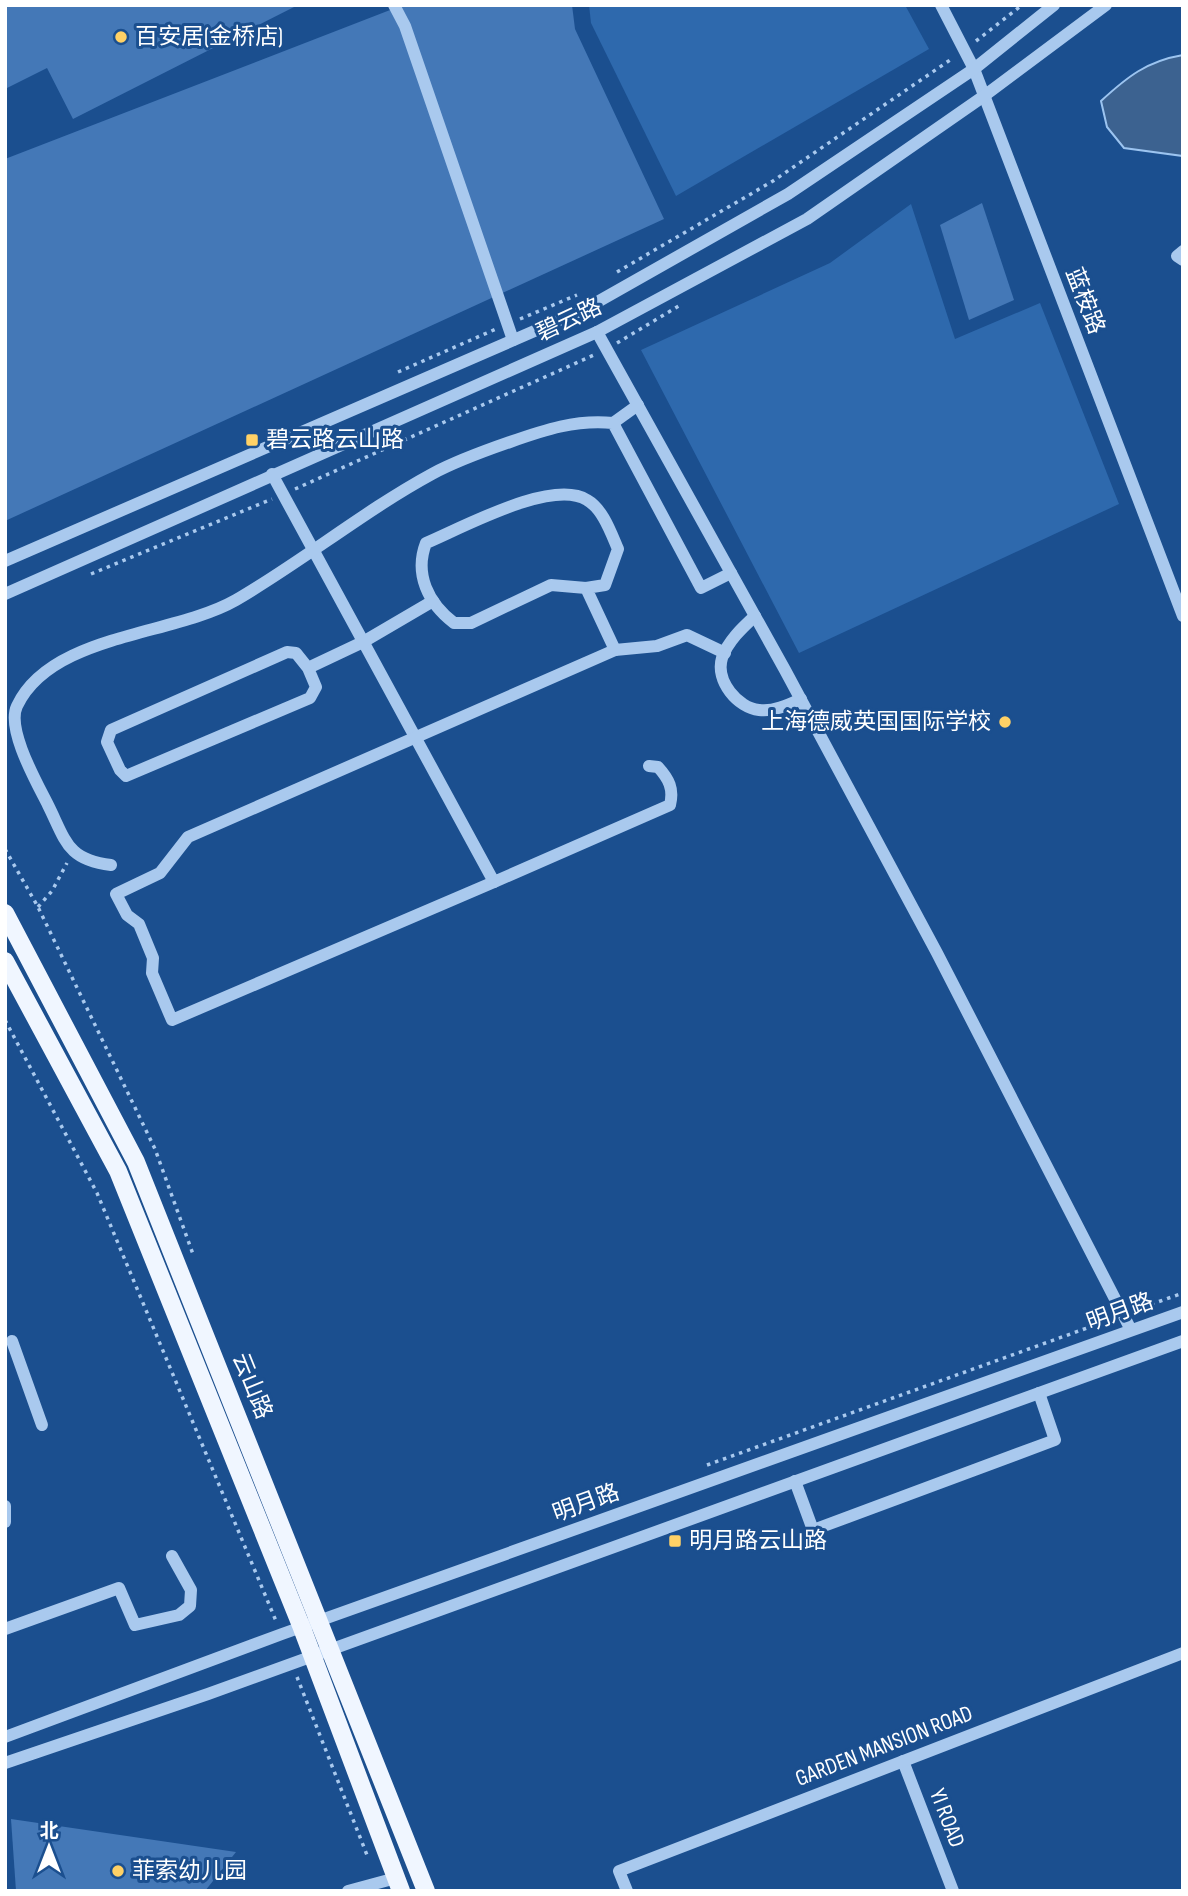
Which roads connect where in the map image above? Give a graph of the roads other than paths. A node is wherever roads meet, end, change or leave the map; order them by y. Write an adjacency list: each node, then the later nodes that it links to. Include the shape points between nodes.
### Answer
1 (394, 5): 10 (street)
2 (941, 5): 5 (street, 蓝桉路)
3 (1054, 5): 5 (street, 碧云路)
4 (1106, 5): 6 (street, 碧云路)
5 (974, 69): 6 (street, 蓝桉路); 10 (street, 碧云路, via 788,194 585,309)
6 (984, 96): 9 (street, 碧云路, via 807,219); 21 (street, 蓝桉路)
7 (1183, 251): 8 (street, via 1177,256)
8 (1183, 260)
9 (597, 332): 11 (street); 13 (street, 碧云路)
10 (513, 340): 15 (street, 碧云路)
11 (638, 405): 12 (street); 16 (street)
12 (613, 424): 14 (street, via 596,421 551,427 490,449 433,473); 16 (street, via 701,588)
13 (272, 474): 14 (street); 18 (street, 碧云路)
14 (312, 548): 22 (street); 29 (street, via 235,601 66,660 35,680 16,708 16,733 71,850 82,860)
15 (5, 561)
16 (731, 573): 20 (street)
17 (586, 588): 19 (street, via 551,586 471,623 454,623); 19 (street, via 605,585 618,549 590,501 560,492 426,543 419,560 422,580); 23 (street)
18 (5, 594)
19 (433, 601): 22 (street)
20 (755, 616): 24 (street); 26 (street)
21 (1183, 616)
22 (363, 642): 25 (street); 27 (street)
23 (615, 650): 24 (street, via 657,646 687,635); 27 (street)
24 (725, 653): 26 (street, via 721,660 726,685 747,707 775,709)
25 (308, 668): 25 (street, via 316,687 310,698 126,776 107,742 111,730 287,652 296,653)
26 (801, 699): 34 (street)
27 (416, 738): 30 (street); 30 (street, via 188,838 160,873 116,894 127,915 139,924 153,958 152,973 172,1020)
28 (649, 766): 30 (street, via 658,767 666,776 673,793 670,805)
29 (111, 865)
30 (494, 882)
31 (5, 913): 44 (main road, 云山路, via 136,1162)
32 (5, 961): 45 (main road, 云山路, via 118,1171)
33 (1183, 1312): 34 (street, 明月路)
34 (1131, 1330): 44 (street, 明月路)
35 (12, 1341): 37 (street)
36 (1183, 1341): 38 (street)
37 (12, 1359): 39 (street)
38 (1038, 1393): 40 (street); 40 (street, via 1055,1440 813,1530)
39 (42, 1425)
40 (795, 1480): 47 (street)
41 (5, 1506): 42 (street)
42 (5, 1522)
43 (172, 1556): 46 (street, via 191,1590 190,1606 179,1615 135,1625 119,1587)
44 (320, 1621): 45 (street, 明月路); 47 (main road, 云山路)
45 (302, 1628): 49 (main road, 云山路); 50 (street, 明月路)
46 (5, 1629)
47 (331, 1648): 49 (street); 55 (main road, 云山路)
48 (1183, 1653): 51 (street, GARDEN MANSION ROAD)
49 (310, 1656): 52 (street); 53 (main road, 云山路)
50 (5, 1737)
51 (903, 1762): 56 (street, GARDEN MANSION ROAD, via 619,1871); 57 (street, YI ROAD)
52 (5, 1763)
53 (399, 1884): 54 (street, via 378,1883)
54 (348, 1891)
55 (426, 1891)
56 (627, 1891)
57 (953, 1891)

